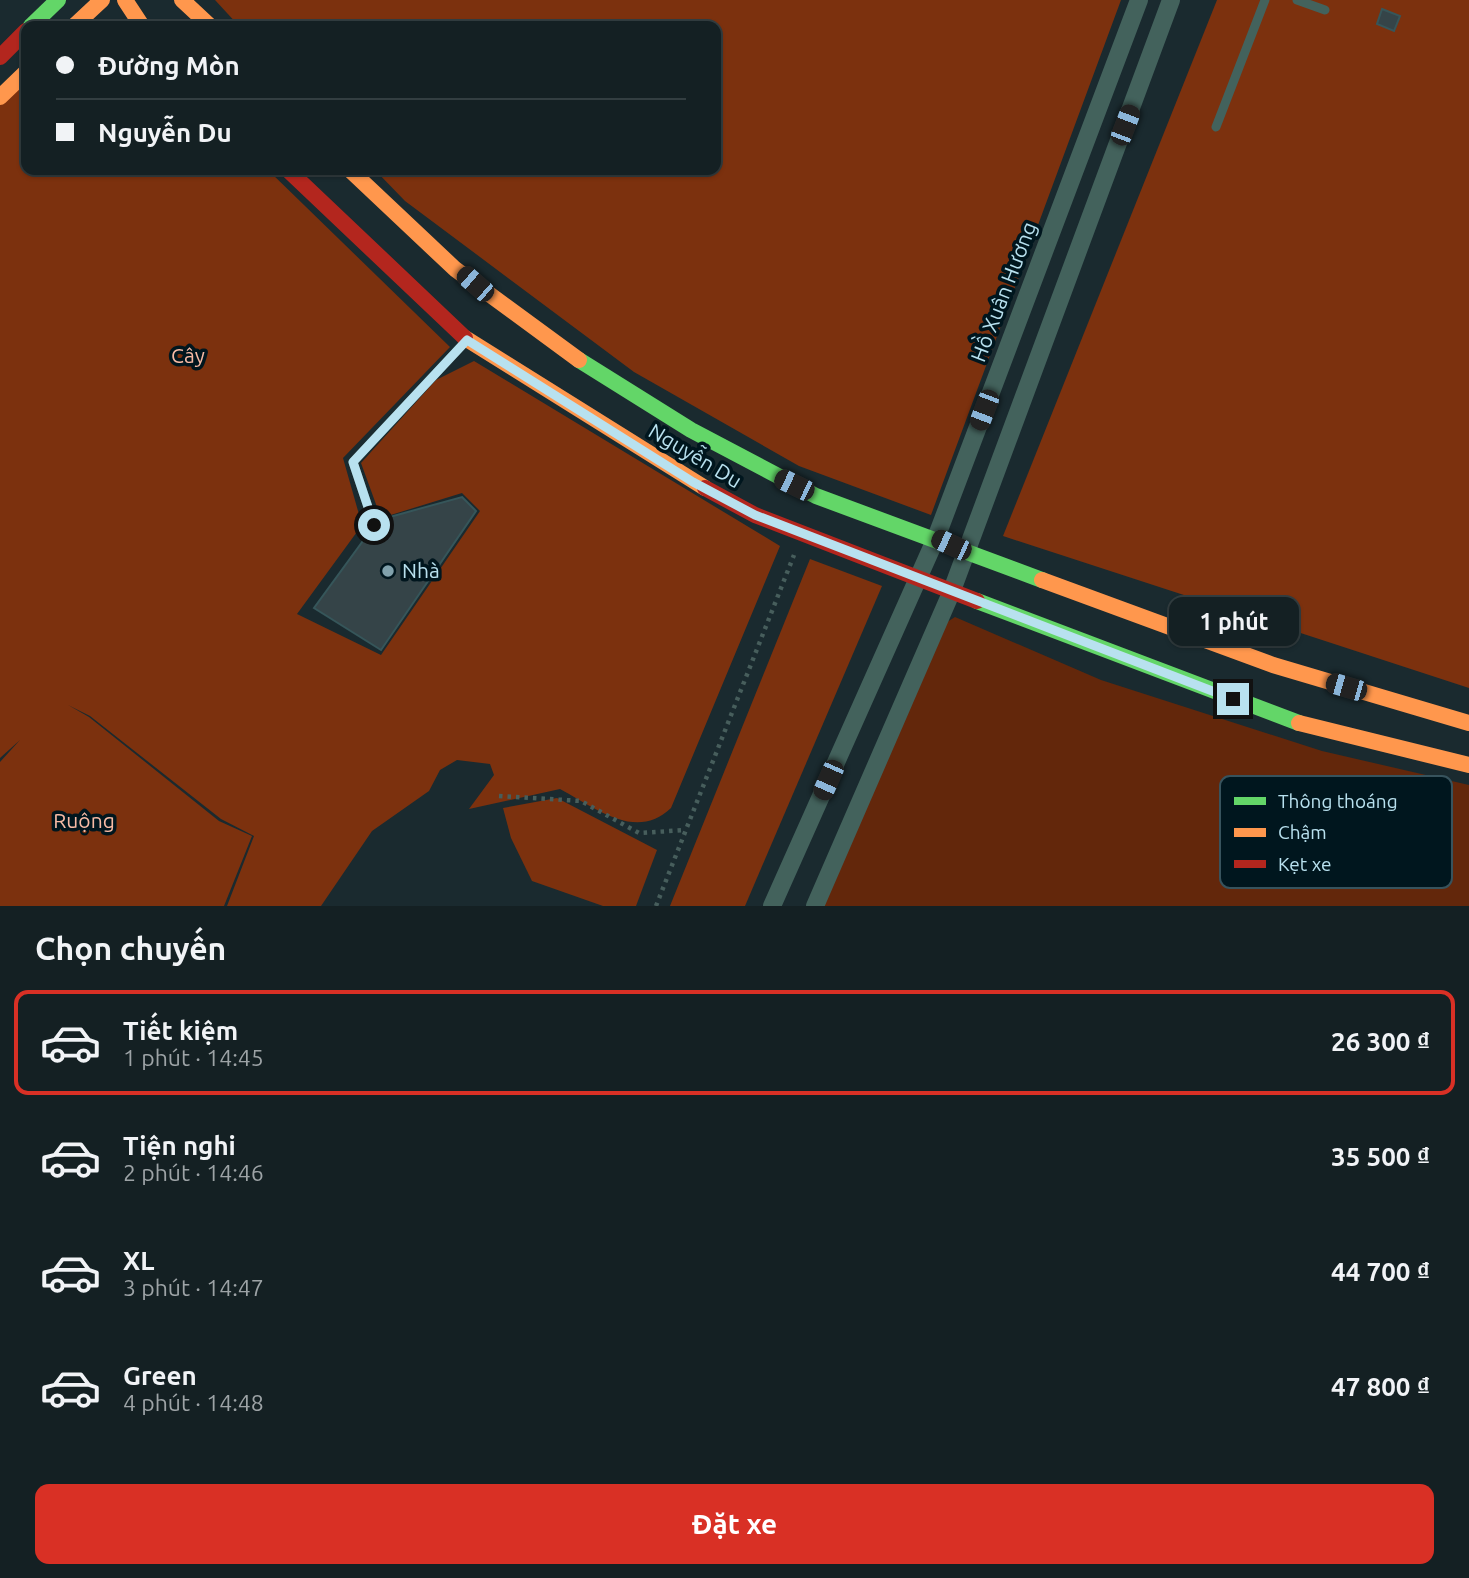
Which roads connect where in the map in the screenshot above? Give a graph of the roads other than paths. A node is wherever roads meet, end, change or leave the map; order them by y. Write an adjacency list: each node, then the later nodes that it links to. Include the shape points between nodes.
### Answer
1 (58, 0): 10 (street)
2 (102, 0): 11 (street)
3 (125, 0): 12 (street)
4 (182, 0): 13 (street)
5 (1139, 0): 24 (street, Hồ Xuân Hương)
6 (1171, 0): 25 (street)
7 (1265, 0): 18 (lane)
8 (1297, 0): 9 (lane)
9 (1325, 10)
10 (36, 21)
11 (79, 21)
12 (139, 21)
13 (205, 21)
14 (21, 36): 15 (street)
15 (0, 57)
16 (21, 77): 17 (street)
17 (0, 97)
18 (1216, 127)
19 (293, 175): 21 (street, Nguyễn Du)
20 (355, 175): 22 (street, Nguyễn Du, via 492,298 685,425)
21 (467, 340): 22 (street, Nguyễn Du, via 693,482); 23 (lane, via 353,462)
22 (809, 516): 24 (street, Nguyễn Du); 26 (street, Nguyễn Du)
23 (374, 525)
24 (936, 538): 25 (street, Nguyễn Du); 26 (street, Hồ Xuân Hương)
25 (967, 552): 27 (street); 28 (street, Nguyễn Du, via 1273,665)
26 (918, 579): 27 (street, Nguyễn Du); 30 (street, Hồ Xuân Hương)
27 (951, 593): 29 (street, Nguyễn Du, via 1284,719); 31 (street)
28 (1469, 723)
29 (1469, 765)
30 (772, 906)
31 (815, 906)

